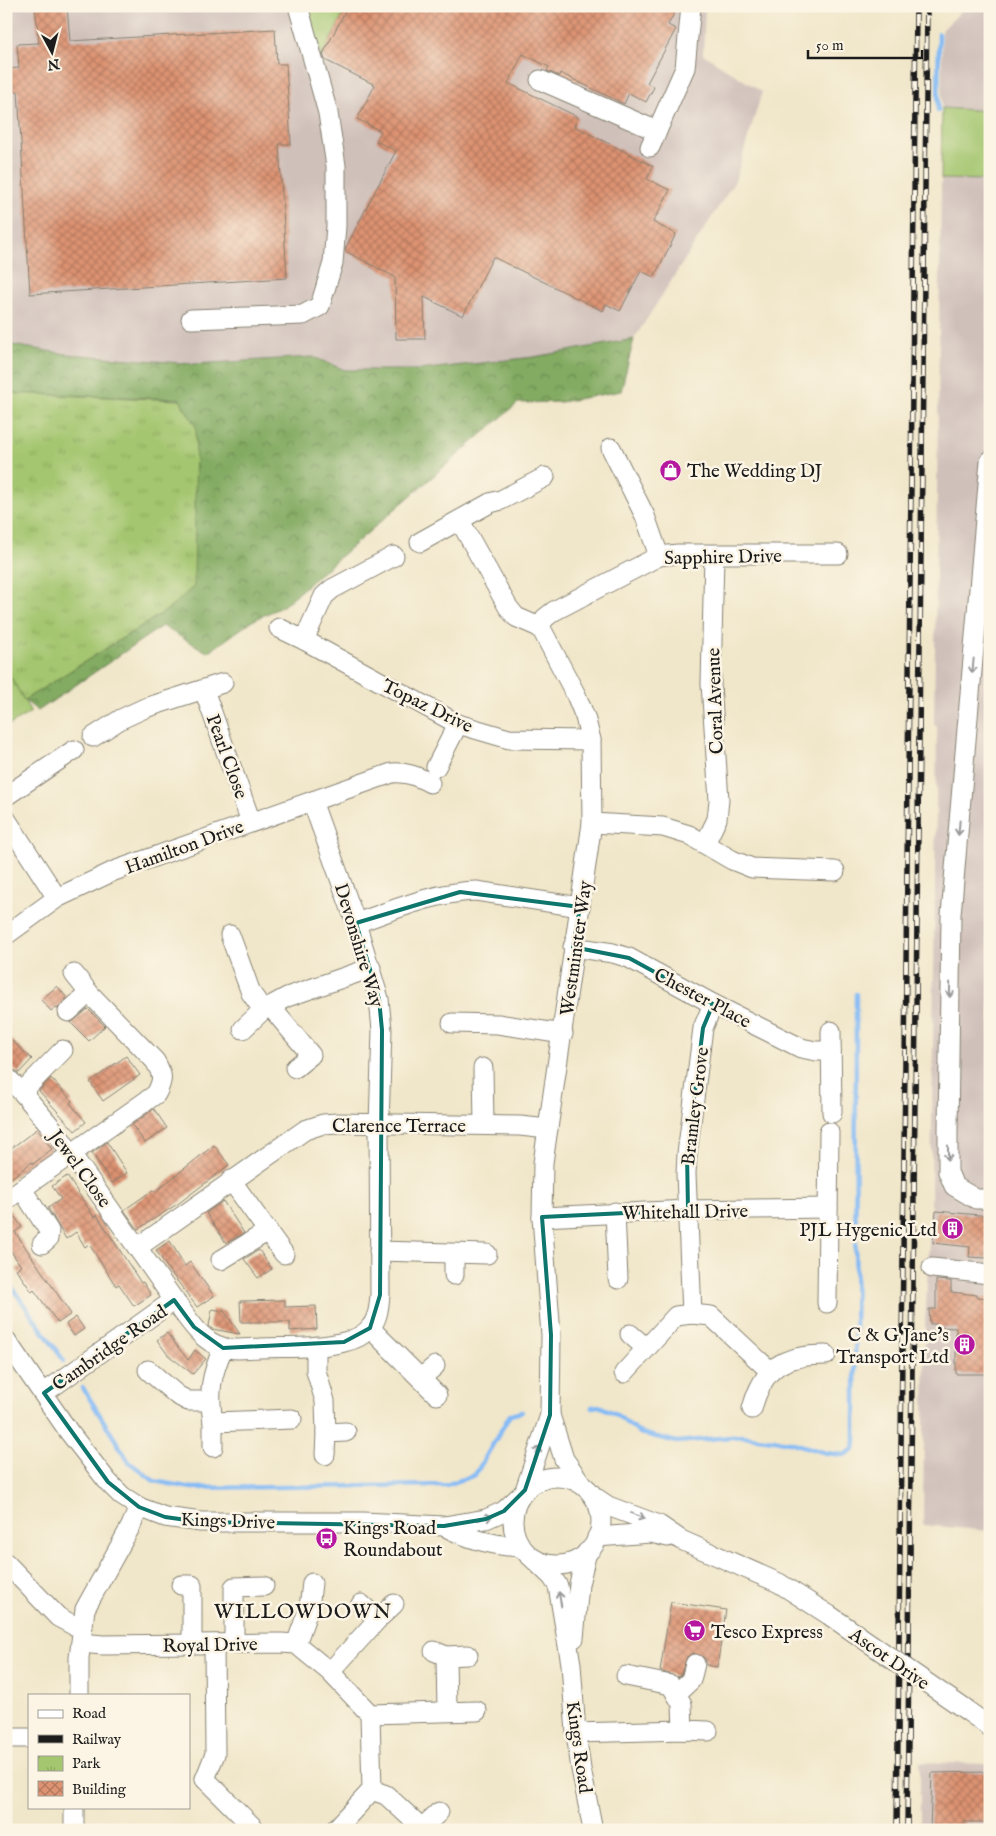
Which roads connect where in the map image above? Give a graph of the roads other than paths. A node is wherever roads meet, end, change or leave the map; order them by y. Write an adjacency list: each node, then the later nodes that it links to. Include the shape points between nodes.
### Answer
1 (298, 6): 4 (street, via 328,113 336,166 333,263 320,306 303,315)
2 (691, 6): 3 (street, via 685,68 653,139)
3 (540, 80)
4 (191, 319)
5 (611, 448): 13 (street, via 645,516)
6 (990, 460): 58 (street, one-way to 58, via 951,914 948,1131 948,1172 954,1186 976,1199)
7 (546, 477): 8 (street)
8 (460, 521): 9 (street); 14 (street, via 508,607 516,617)
9 (427, 538)
10 (838, 554): 11 (street, Sapphire Drive)
11 (714, 555): 13 (street, Sapphire Drive); 28 (street, Coral Avenue, via 711,684 719,800 717,819)
12 (394, 556): 16 (street, via 324,596)
13 (659, 556): 14 (street, Sapphire Drive, via 554,611)
14 (539, 627): 21 (street, Westminster Way, via 586,717)
15 (280, 628): 16 (street, Topaz Drive)
16 (304, 640): 19 (street, Topaz Drive)
17 (222, 683): 18 (street, Pearl Close)
18 (204, 690): 20 (street, Pearl Close, via 137,712); 26 (street, Pearl Close)
19 (458, 724): 21 (street, Topaz Drive, via 509,739); 24 (street, Hamilton Drive, via 433,775 392,773)
20 (94, 737)
21 (590, 740): 27 (street, Westminster Way)
22 (74, 750): 23 (street)
23 (10, 794)
24 (312, 801): 26 (street, Hamilton Drive); 32 (street, Devonshire Way)
25 (6, 820): 30 (street)
26 (251, 822): 30 (street, Hamilton Drive, via 114,871)
27 (592, 823): 28 (street, via 663,827 690,835); 31 (street, Westminster Way)
28 (705, 844): 29 (street, via 752,868)
29 (835, 871)
30 (57, 898): 33 (street, Hamilton Drive)
31 (580, 907): 32 (street, via 460,892); 35 (street, Westminster Way)
32 (356, 923): 36 (street, Devonshire Way)
33 (6, 934)
34 (230, 935): 40 (street, via 251,993)
35 (574, 946): 39 (street, Chester Place, via 629,958); 45 (street, Westminster Way)
36 (371, 968): 40 (street, via 287,997); 52 (street, Devonshire Way, via 382,1030)
37 (74, 974): 38 (street)
38 (89, 994): 41 (street); 55 (street, via 154,1061 161,1072 162,1083 156,1094)
39 (713, 1004): 47 (street, Chester Place, via 801,1048); 61 (street, Bramley Grove, via 704,1028 687,1154)
40 (267, 1008): 43 (street); 48 (street, via 311,1055)
41 (68, 1012)
42 (452, 1024): 45 (street, via 498,1024)
43 (243, 1029)
44 (831, 1031): 47 (street)
45 (563, 1034): 54 (street, Westminster Way)
46 (63, 1050): 51 (street)
47 (831, 1052): 60 (street)
48 (295, 1068)
49 (483, 1068): 53 (street)
50 (6, 1077): 51 (street, Jewel Close)
51 (22, 1092): 55 (street, Jewel Close)
52 (380, 1124): 53 (street, Clarence Terrace); 56 (street, Clarence Terrace, via 322,1124 305,1130); 67 (street, Devonshire Way)
53 (484, 1125): 54 (street, Clarence Terrace)
54 (548, 1129): 63 (street, Westminster Way, via 543,1163)
55 (71, 1153): 57 (street); 66 (street, Jewel Close)
56 (231, 1180): 64 (street); 66 (street, Clarence Terrace)
57 (22, 1189): 59 (street); 65 (street, via 49,1231 48,1239)
58 (990, 1199)
59 (6, 1200)
60 (828, 1208): 61 (street, Whitehall Drive); 77 (street)
61 (688, 1210): 62 (street, Whitehall Drive); 78 (street, Bramley Grove)
62 (615, 1212): 63 (street, Whitehall Drive); 75 (street)
63 (542, 1217): 95 (street, Westminster Way, via 551,1335)
64 (268, 1231): 68 (street); 71 (street)
65 (42, 1244)
66 (138, 1247): 76 (street, Jewel Close)
67 (379, 1252): 69 (street); 79 (street, Devonshire Way, via 380,1306)
68 (284, 1254)
69 (454, 1254): 70 (street); 74 (street)
70 (486, 1254)
71 (221, 1260)
72 (932, 1268): 73 (street)
73 (990, 1274)
74 (454, 1275)
75 (618, 1278)
76 (174, 1300): 83 (street, Jewel Close, via 194,1327 210,1342); 91 (street, Cambridge Road)
77 (826, 1303)
78 (692, 1314): 84 (street, via 676,1316); 88 (street, via 711,1316)
79 (370, 1328): 82 (street, via 344,1342); 90 (street)
80 (630, 1334): 84 (street)
81 (6, 1340): 91 (street, Kings Drive)
82 (316, 1346): 83 (street); 99 (street, via 316,1371 325,1400)
83 (223, 1348): 93 (street, via 214,1369)
84 (646, 1348): 89 (street)
85 (826, 1355): 88 (street, via 797,1357)
86 (435, 1366): 90 (street)
87 (148, 1370): 93 (street, via 177,1396 188,1401)
88 (770, 1371): 94 (street)
89 (624, 1373)
90 (421, 1378): 92 (street)
91 (44, 1393): 104 (street, Kings Drive, via 108,1482)
92 (437, 1394)
93 (210, 1401): 97 (street)
94 (752, 1409)
95 (550, 1416): 102 (street, Westminster Way, via 564,1459); 103 (street, Westminster Way, one-way to 95)
96 (292, 1419): 97 (street)
97 (213, 1422): 100 (street)
98 (346, 1432): 99 (street)
99 (326, 1433): 101 (street)
100 (213, 1447)
101 (325, 1455)
102 (587, 1490): 103 (street, via 561,1477 536,1482); 106 (street, one-way to 106, via 608,1506 659,1525); 107 (street, via 599,1509 600,1524)
103 (523, 1493): 105 (street, Kings Drive, one-way to 103, via 504,1511); 108 (street, via 514,1508 513,1522 515,1535)
104 (139, 1507): 105 (street, Kings Drive, via 183,1520); 116 (street, via 84,1609)
105 (444, 1526): 108 (street, Kings Drive, via 456,1533)
106 (681, 1540): 107 (street, via 652,1533); 131 (street, Ascot Drive, bridge, via 778,1583)
107 (592, 1545): 108 (street, via 566,1564 547,1563); 122 (street, Kings Road, via 579,1584)
108 (526, 1551): 122 (street, Kings Road, one-way to 108, via 558,1586)
109 (6, 1564): 116 (street, Royal Drive, via 58,1617)
110 (312, 1582): 120 (street, via 309,1608)
111 (181, 1584): 117 (street, via 192,1585)
112 (264, 1586): 119 (street, via 234,1588)
113 (361, 1604): 115 (street)
114 (394, 1604): 115 (street)
115 (378, 1619): 124 (street)
116 (81, 1635): 117 (street, Royal Drive, via 103,1645); 126 (street)
117 (192, 1644): 118 (street, Royal Drive)
118 (214, 1644): 119 (street, Royal Drive); 137 (street, via 215,1754)
119 (234, 1644): 120 (street, Royal Drive)
120 (296, 1644): 124 (street)
121 (468, 1655): 128 (street, via 440,1653)
122 (571, 1664): 134 (street, Kings Road)
123 (695, 1664): 127 (street, via 691,1680)
124 (330, 1672): 130 (street)
125 (626, 1676): 127 (street, via 671,1686)
126 (79, 1694)
127 (676, 1694): 132 (street, via 682,1704)
128 (447, 1711): 129 (street); 130 (street)
129 (477, 1711)
130 (370, 1714): 138 (street)
131 (990, 1727)
132 (683, 1730): 133 (street); 134 (street)
133 (708, 1731)
134 (576, 1733): 145 (street, Kings Road)
135 (6, 1738): 136 (street)
136 (28, 1738)
137 (197, 1779): 143 (street)
138 (372, 1790): 141 (street, via 386,1795); 144 (street)
139 (74, 1808): 142 (street)
140 (438, 1812): 141 (street)
141 (423, 1829)
142 (74, 1830)
143 (256, 1830)
144 (336, 1830)
145 (593, 1830)

